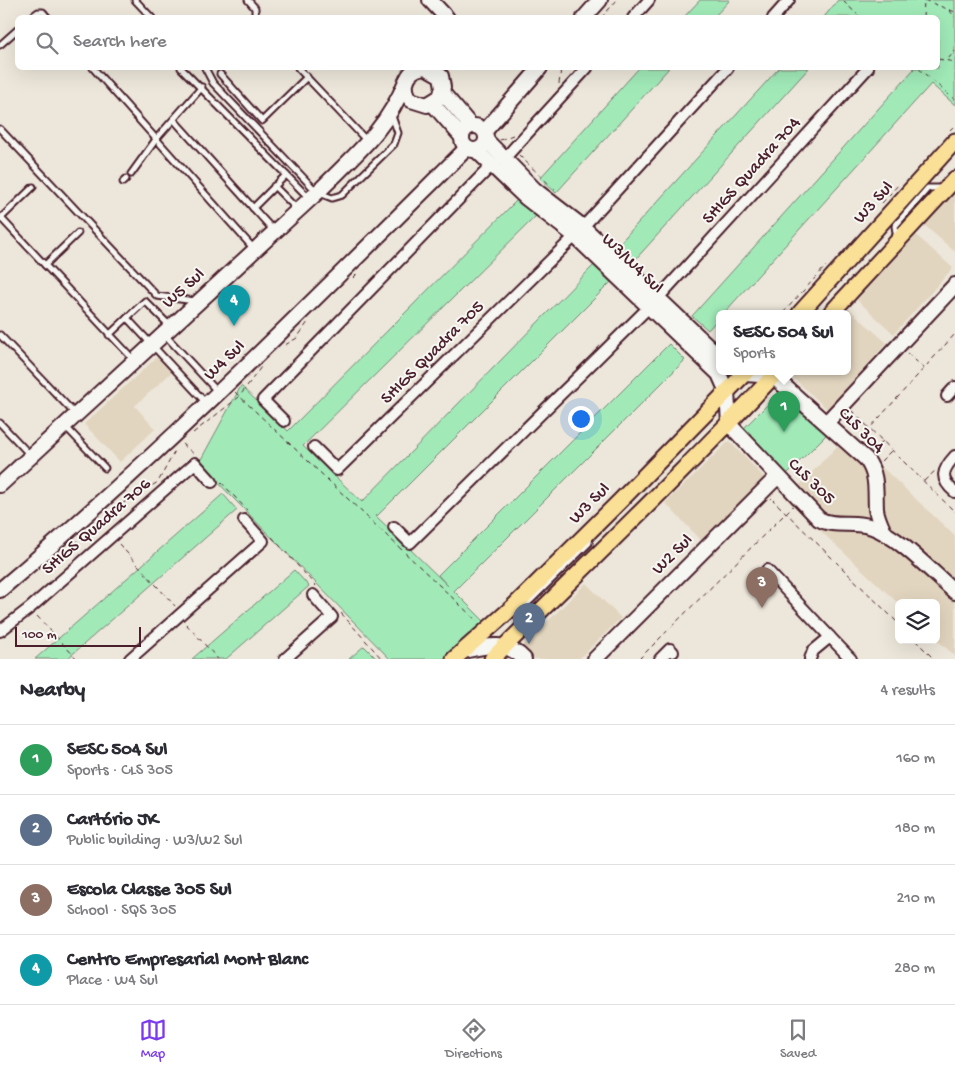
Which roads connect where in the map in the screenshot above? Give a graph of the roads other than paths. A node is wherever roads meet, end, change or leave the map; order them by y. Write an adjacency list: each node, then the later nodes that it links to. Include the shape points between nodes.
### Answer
1 (135, 0): 9 (lane)
2 (248, 0): 10 (lane, via 255,8)
3 (430, 0): 11 (main road)
4 (600, 0): 12 (main road)
5 (649, 0): 13 (street)
6 (789, 0): 14 (street)
7 (34, 15): 8 (lane, via 42,12)
8 (45, 15)
9 (149, 15)
10 (255, 15)
11 (444, 15)
12 (587, 15)
13 (636, 15)
14 (776, 15)
15 (15, 32): 16 (lane)
16 (0, 45)
17 (95, 70): 37 (lane)
18 (183, 70): 30 (lane)
19 (206, 70): 47 (lane, via 213,83)
20 (300, 70): 28 (lane)
21 (423, 70): 29 (main road, via 410,74)
22 (432, 70): 31 (main road, via 441,76)
23 (538, 70): 38 (main road, W4 Sul)
24 (585, 70): 41 (street)
25 (726, 70): 52 (street)
26 (866, 70): 60 (street, SHIGS Quadra 704)
27 (220, 74): 28 (lane, via 262,121)
28 (307, 77): 40 (lane)
29 (406, 81): 32 (main road, via 409,97); 34 (main road, W5 Sul)
30 (202, 87): 35 (lane); 42 (lane)
31 (442, 92): 33 (main road); 38 (main road)
32 (416, 103): 33 (main road); 34 (main road, W5 Sul)
33 (432, 103): 38 (main road)
34 (391, 116): 40 (main road, W5 Sul); 47 (lane, via 398,133 394,144 342,195 332,198)
35 (174, 120): 37 (lane); 48 (lane)
36 (0, 129): 59 (lane, via 157,296)
37 (157, 138): 43 (lane); 55 (lane)
38 (477, 140): 41 (main road, W3/W4 Sul); 78 (main road, W4 Sul)
39 (955, 141): 54 (main road, W3 Sul)
40 (369, 142): 47 (main road, W5 Sul)
41 (498, 162): 52 (main road, W3/W4 Sul, via 531,194); 82 (street, via 263,400)
42 (286, 175): 45 (lane); 47 (lane)
43 (127, 178)
44 (951, 184): 56 (main road)
45 (274, 186): 48 (lane); 49 (lane)
46 (33, 187): 50 (lane)
47 (314, 196): 49 (main road, W5 Sul)
48 (253, 208): 51 (lane)
49 (298, 210): 51 (main road, W5 Sul)
50 (1, 217): 57 (lane)
51 (274, 231): 55 (main road, W5 Sul)
52 (579, 232): 60 (main road, W3/W4 Sul); 87 (street, SHIGS Quadra 705, via 337,470)
53 (78, 233): 57 (lane)
54 (865, 241): 56 (main road, via 876,246); 61 (main road, W3 Sul)
55 (254, 249): 59 (main road, W5 Sul)
56 (878, 262): 62 (main road)
57 (45, 265): 66 (lane)
58 (955, 285): 83 (main road)
59 (198, 302): 64 (main road, W5 Sul)
60 (654, 302): 67 (main road, W3/W4 Sul); 100 (street, via 410,543)
61 (803, 310)
62 (834, 310)
63 (127, 318): 64 (lane, via 145,301); 66 (lane); 68 (lane)
64 (167, 330): 68 (main road, W5 Sul); 78 (lane)
65 (0, 335): 81 (lane)
66 (109, 335): 70 (lane)
67 (693, 340): 69 (main road, W3/W4 Sul); 71 (main road, W3/W4 Sul)
68 (151, 345): 70 (main road, W5 Sul); 80 (lane)
69 (716, 354)
70 (134, 360): 81 (main road, W5 Sul)
71 (716, 370)
72 (719, 375): 77 (main road, W3/W4 Sul)
73 (741, 375): 77 (main road, W3 Sul)
74 (773, 375): 85 (main road)
75 (777, 375): 83 (main road, CLS 304)
76 (955, 387): 79 (street)
77 (727, 392): 85 (main road, W3/W4 Sul); 96 (main road, W3 Sul)
78 (219, 393): 80 (main road, W4 Sul)
79 (947, 396)
80 (207, 404): 103 (main road, W4 Sul)
81 (76, 415): 86 (main road, W5 Sul)
82 (284, 421)
83 (827, 422): 95 (main road, CLS 304, via 870,464)
84 (0, 423): 88 (lane)
85 (729, 424): 91 (main road, CLS 305); 99 (main road)
86 (65, 426): 88 (main road, W5 Sul); 90 (lane)
87 (314, 447)
88 (31, 456): 93 (main road, W5 Sul)
89 (955, 456): 94 (street, via 943,473 944,480)
90 (105, 468)
91 (777, 477): 98 (main road, CLS 305, via 826,523); 115 (main road, W2 Sul)
92 (216, 481): 106 (street, SHIGS Quadra 706, via 195,463)
93 (0, 485)
94 (955, 492)
95 (877, 499): 98 (main road); 101 (main road, CLS 304, via 876,510)
96 (620, 501): 99 (main road, via 617,517 621,523); 110 (main road, W3 Sul, via 514,606)
97 (248, 517): 111 (street, via 263,541)
98 (852, 523): 101 (main road, CLS 305)
99 (631, 524): 108 (main road)
100 (394, 527)
101 (884, 532): 104 (main road)
102 (767, 570): 107 (street)
103 (0, 590)
104 (955, 592)
105 (316, 593): 112 (street, via 332,617)
106 (0, 631)
107 (830, 637): 117 (street); 118 (street)
108 (504, 646): 110 (main road); 113 (main road); 114 (main road, via 517,651)
109 (673, 652): 116 (street, via 670,649)
110 (459, 655)
111 (130, 659)
112 (285, 659)
113 (492, 659)
114 (524, 659)
115 (594, 659)
116 (660, 659)
117 (810, 659)
118 (851, 659)

